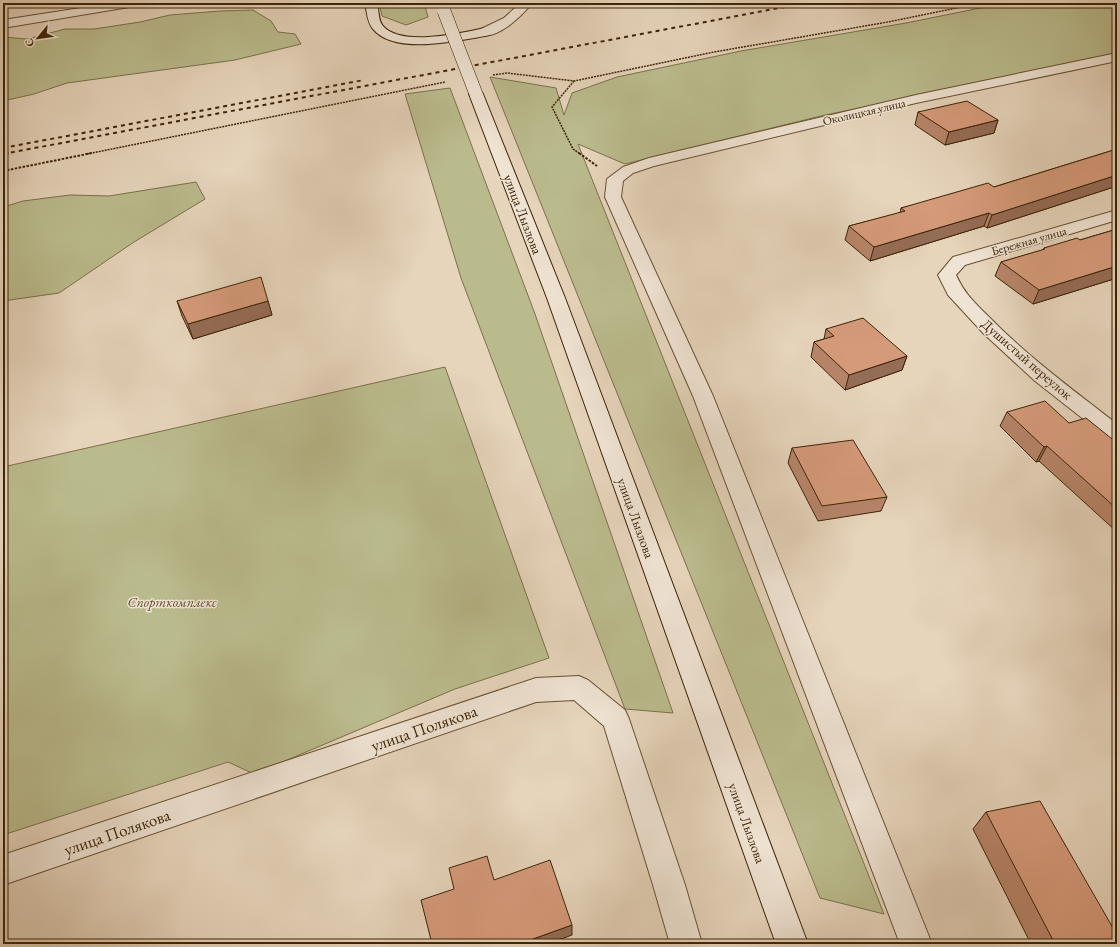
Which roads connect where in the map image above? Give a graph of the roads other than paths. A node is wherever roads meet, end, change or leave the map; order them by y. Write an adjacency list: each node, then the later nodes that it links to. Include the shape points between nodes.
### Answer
1 (135, 3): 5 (street)
2 (371, 3): 3 (street, via 377,28 385,35 402,40 424,41 451,39 502,26)
3 (526, 3)
4 (443, 7): 12 (street, улица Лызлова, bridge, via 556,298)
5 (3, 24)
6 (1117, 57): 13 (street, Околицкая улица, via 916,99 657,161 628,170 615,179 613,197 703,396)
7 (1117, 215): 8 (street, Бережная улица, via 958,261)
8 (947, 275): 9 (street, Душистый переулок, via 954,291 991,330 1042,376)
9 (1117, 435)
10 (3, 870): 11 (street, улица Полякова, via 536,690 579,688 615,719)
11 (686, 944)
12 (792, 944)
13 (916, 944)

